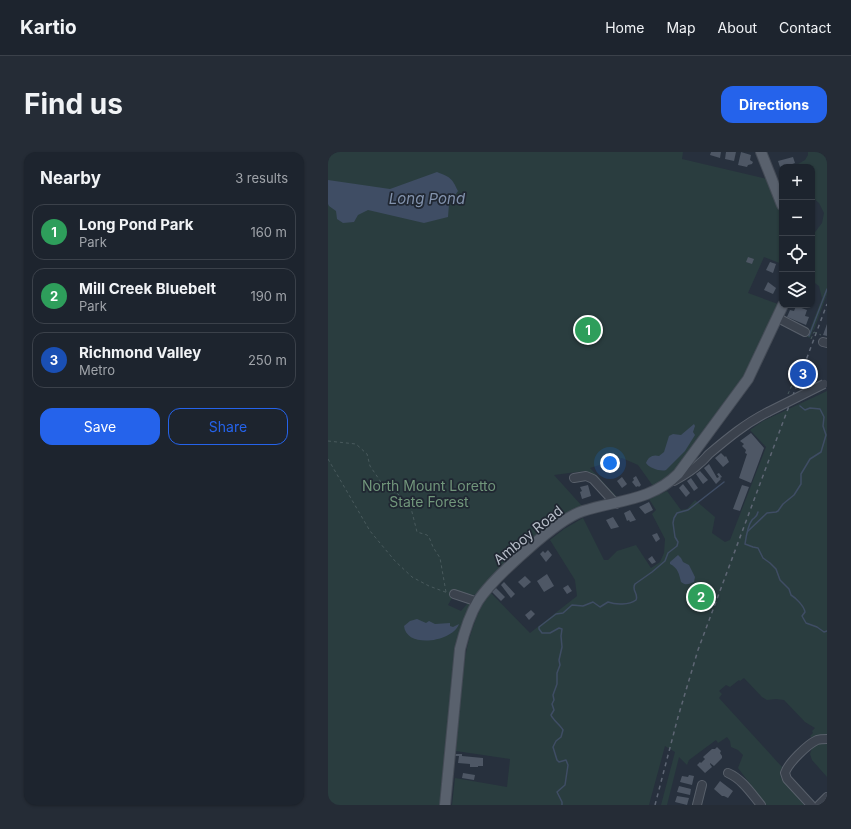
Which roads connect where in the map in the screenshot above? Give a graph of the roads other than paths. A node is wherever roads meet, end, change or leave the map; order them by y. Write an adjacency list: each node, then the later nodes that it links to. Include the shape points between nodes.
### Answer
1 (761, 152): 2 (main road)
2 (780, 200)
3 (782, 308): 4 (main road, Amboy Road)
4 (778, 318): 5 (street); 7 (main road, Amboy Road, via 748,379)
5 (806, 335)
6 (825, 383): 8 (street, bridge, via 752,420)
7 (694, 451): 8 (street, via 702,457); 10 (main road, Amboy Road, via 678,474)
8 (706, 456): 10 (street, via 700,464)
9 (574, 478): 11 (street, via 593,478)
10 (665, 485): 11 (main road, Amboy Road)
11 (616, 504): 13 (main road, Amboy Road, via 583,511 559,524 500,575)
12 (450, 593): 13 (street)
13 (478, 602): 18 (main road, Amboy Road, via 464,634 457,666)
14 (827, 739): 21 (street, via 812,743 784,773)
15 (728, 773): 20 (street, via 741,781)
16 (702, 785): 19 (street)
17 (827, 797): 22 (street)
18 (445, 805)
19 (697, 805)
20 (761, 805)
21 (811, 805)
22 (819, 805)

